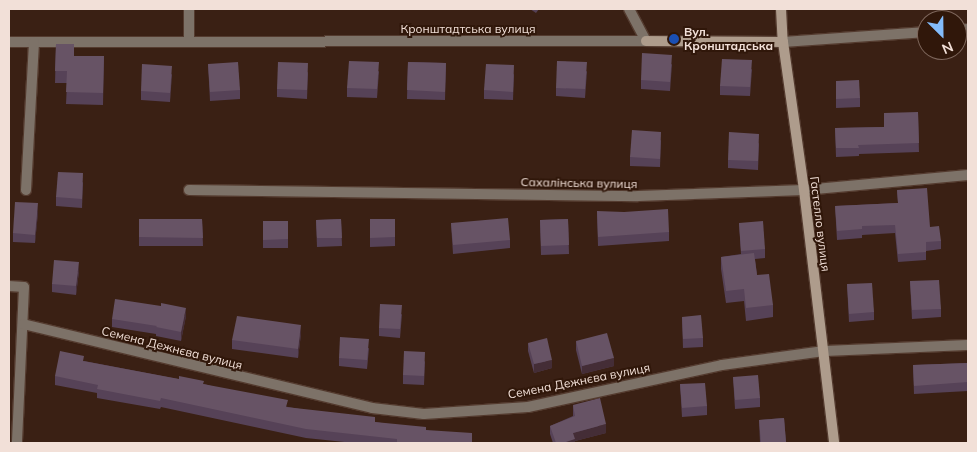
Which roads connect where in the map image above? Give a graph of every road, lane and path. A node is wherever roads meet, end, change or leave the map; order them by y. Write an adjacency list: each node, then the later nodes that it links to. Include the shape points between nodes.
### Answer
1 (189, 9): 5 (street)
2 (629, 9): 6 (street)
3 (781, 9): 9 (street, Гастелло вулиця)
4 (917, 33): 9 (street, Кронштадтська вулиця)
5 (188, 41): 6 (street, Кронштадтська вулиця); 8 (street, Кронштадтська вулиця)
6 (646, 41): 9 (street, Кронштадтська вулиця)
7 (9, 42): 8 (street, Кронштадтська вулиця)
8 (34, 42): 11 (street)
9 (783, 42): 13 (street, Гастелло вулиця)
10 (968, 175): 13 (street, Сахалінська вулиця)
11 (26, 190)
12 (189, 190): 13 (street, Сахалінська вулиця, via 638,196)
13 (804, 190): 17 (street, Гастелло вулиця)
14 (9, 286): 15 (street, via 24,287)
15 (23, 324): 17 (street, Семена Дежнєва вулиця, via 372,408 424,414 528,407 722,365); 18 (street)
16 (968, 345): 17 (street, Семена Дежнєва вулиця)
17 (824, 352): 19 (street, Гастелло вулиця)
18 (17, 443)
19 (834, 443)

